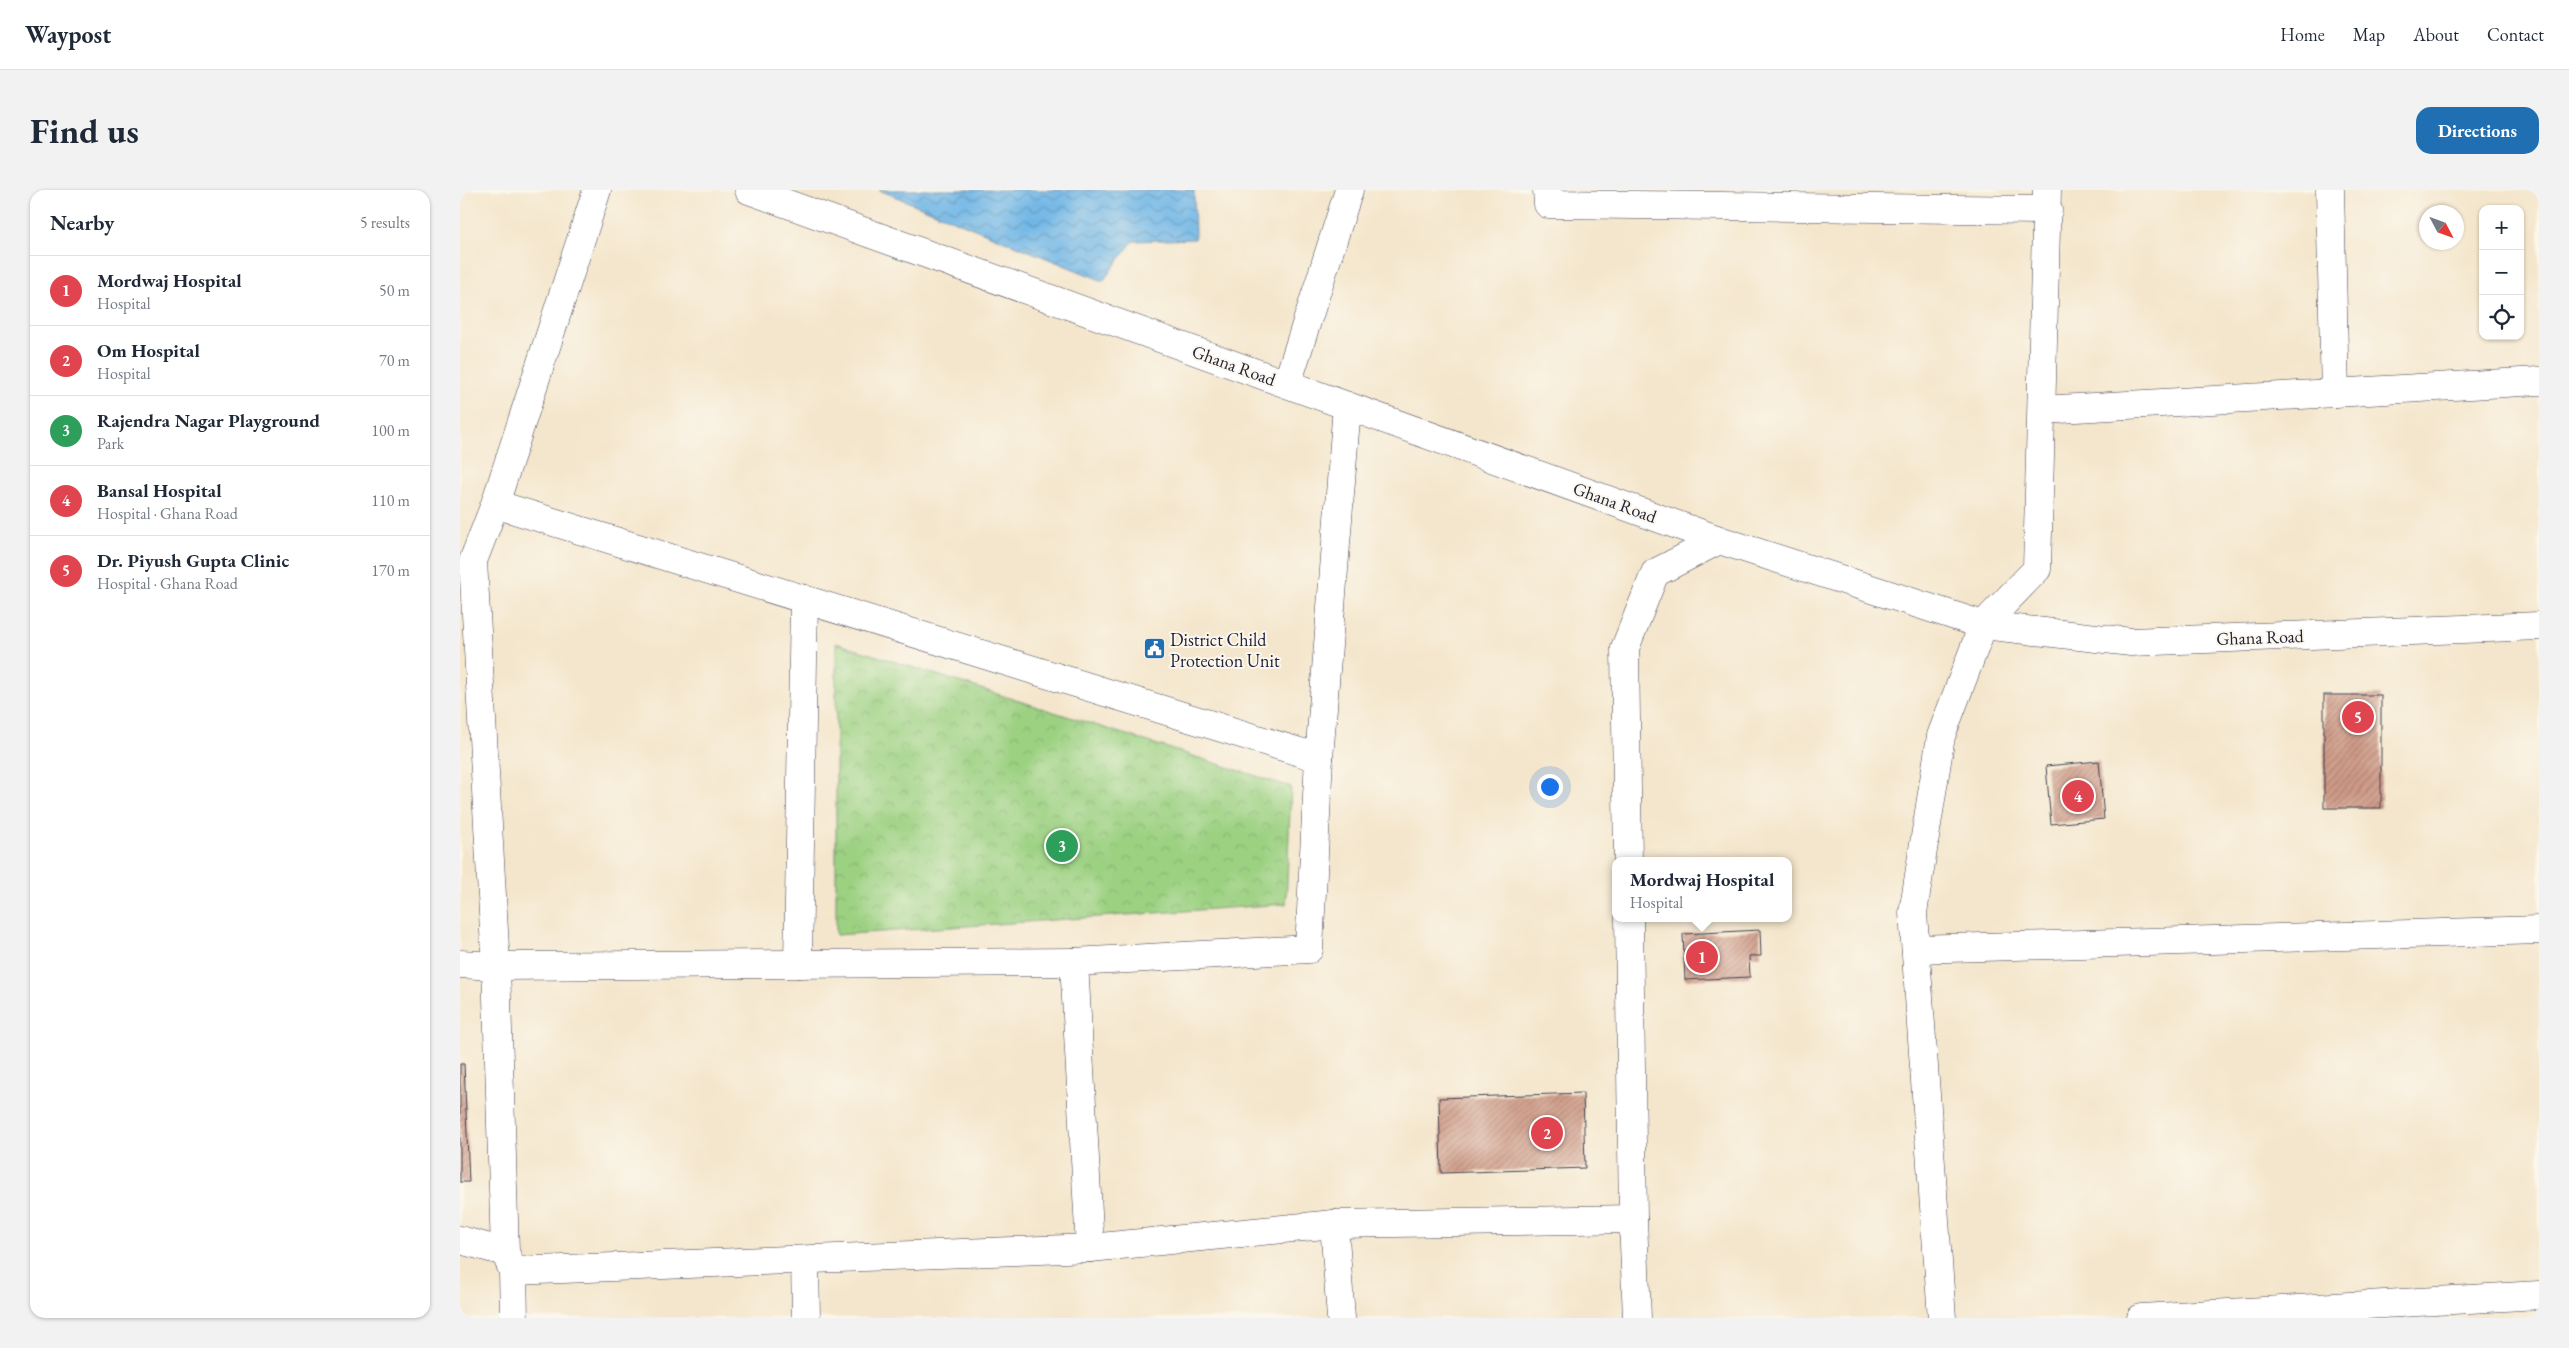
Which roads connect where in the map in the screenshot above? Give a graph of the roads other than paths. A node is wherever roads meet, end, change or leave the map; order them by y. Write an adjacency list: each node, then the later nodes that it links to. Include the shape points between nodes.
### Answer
1 (597, 190): 13 (street)
2 (749, 190): 9 (street, Ghana Road)
3 (1349, 190): 9 (street)
4 (1547, 190): 6 (street, via 1548,204)
5 (2330, 190): 10 (street)
6 (1757, 198): 7 (street)
7 (2048, 200): 12 (street)
8 (2539, 381): 10 (street)
9 (1287, 384): 11 (street, Ghana Road)
10 (2335, 393): 12 (street)
11 (1347, 406): 14 (street, Ghana Road); 18 (street)
12 (2042, 410): 16 (street, via 2037,569)
13 (495, 504): 15 (street); 26 (street, via 473,561)
14 (1719, 540): 16 (street, Ghana Road); 19 (street, via 1655,573 1625,648)
15 (804, 599): 18 (street); 25 (street)
16 (1983, 625): 17 (street, Ghana Road, via 2131,642); 22 (street, via 1941,736 1913,913)
17 (2539, 626)
18 (1319, 758): 23 (street, via 1309,949)
19 (1628, 857)
20 (1629, 922): 27 (street)
21 (2539, 930): 22 (street)
22 (1916, 949): 39 (street)
23 (1074, 962): 25 (street); 30 (street)
24 (460, 964): 26 (street)
25 (798, 964): 26 (street)
26 (496, 966): 32 (street)
27 (1633, 1220): 28 (street); 38 (street)
28 (1334, 1224): 30 (street); 37 (street)
29 (460, 1240): 32 (street)
30 (1090, 1248): 31 (street)
31 (805, 1260): 32 (street); 36 (street)
32 (509, 1261): 35 (street)
33 (2539, 1295): 34 (street)
34 (2231, 1314): 40 (street)
35 (514, 1318)
36 (806, 1318)
37 (1341, 1318)
38 (1637, 1318)
39 (1942, 1318)
40 (2140, 1318)

